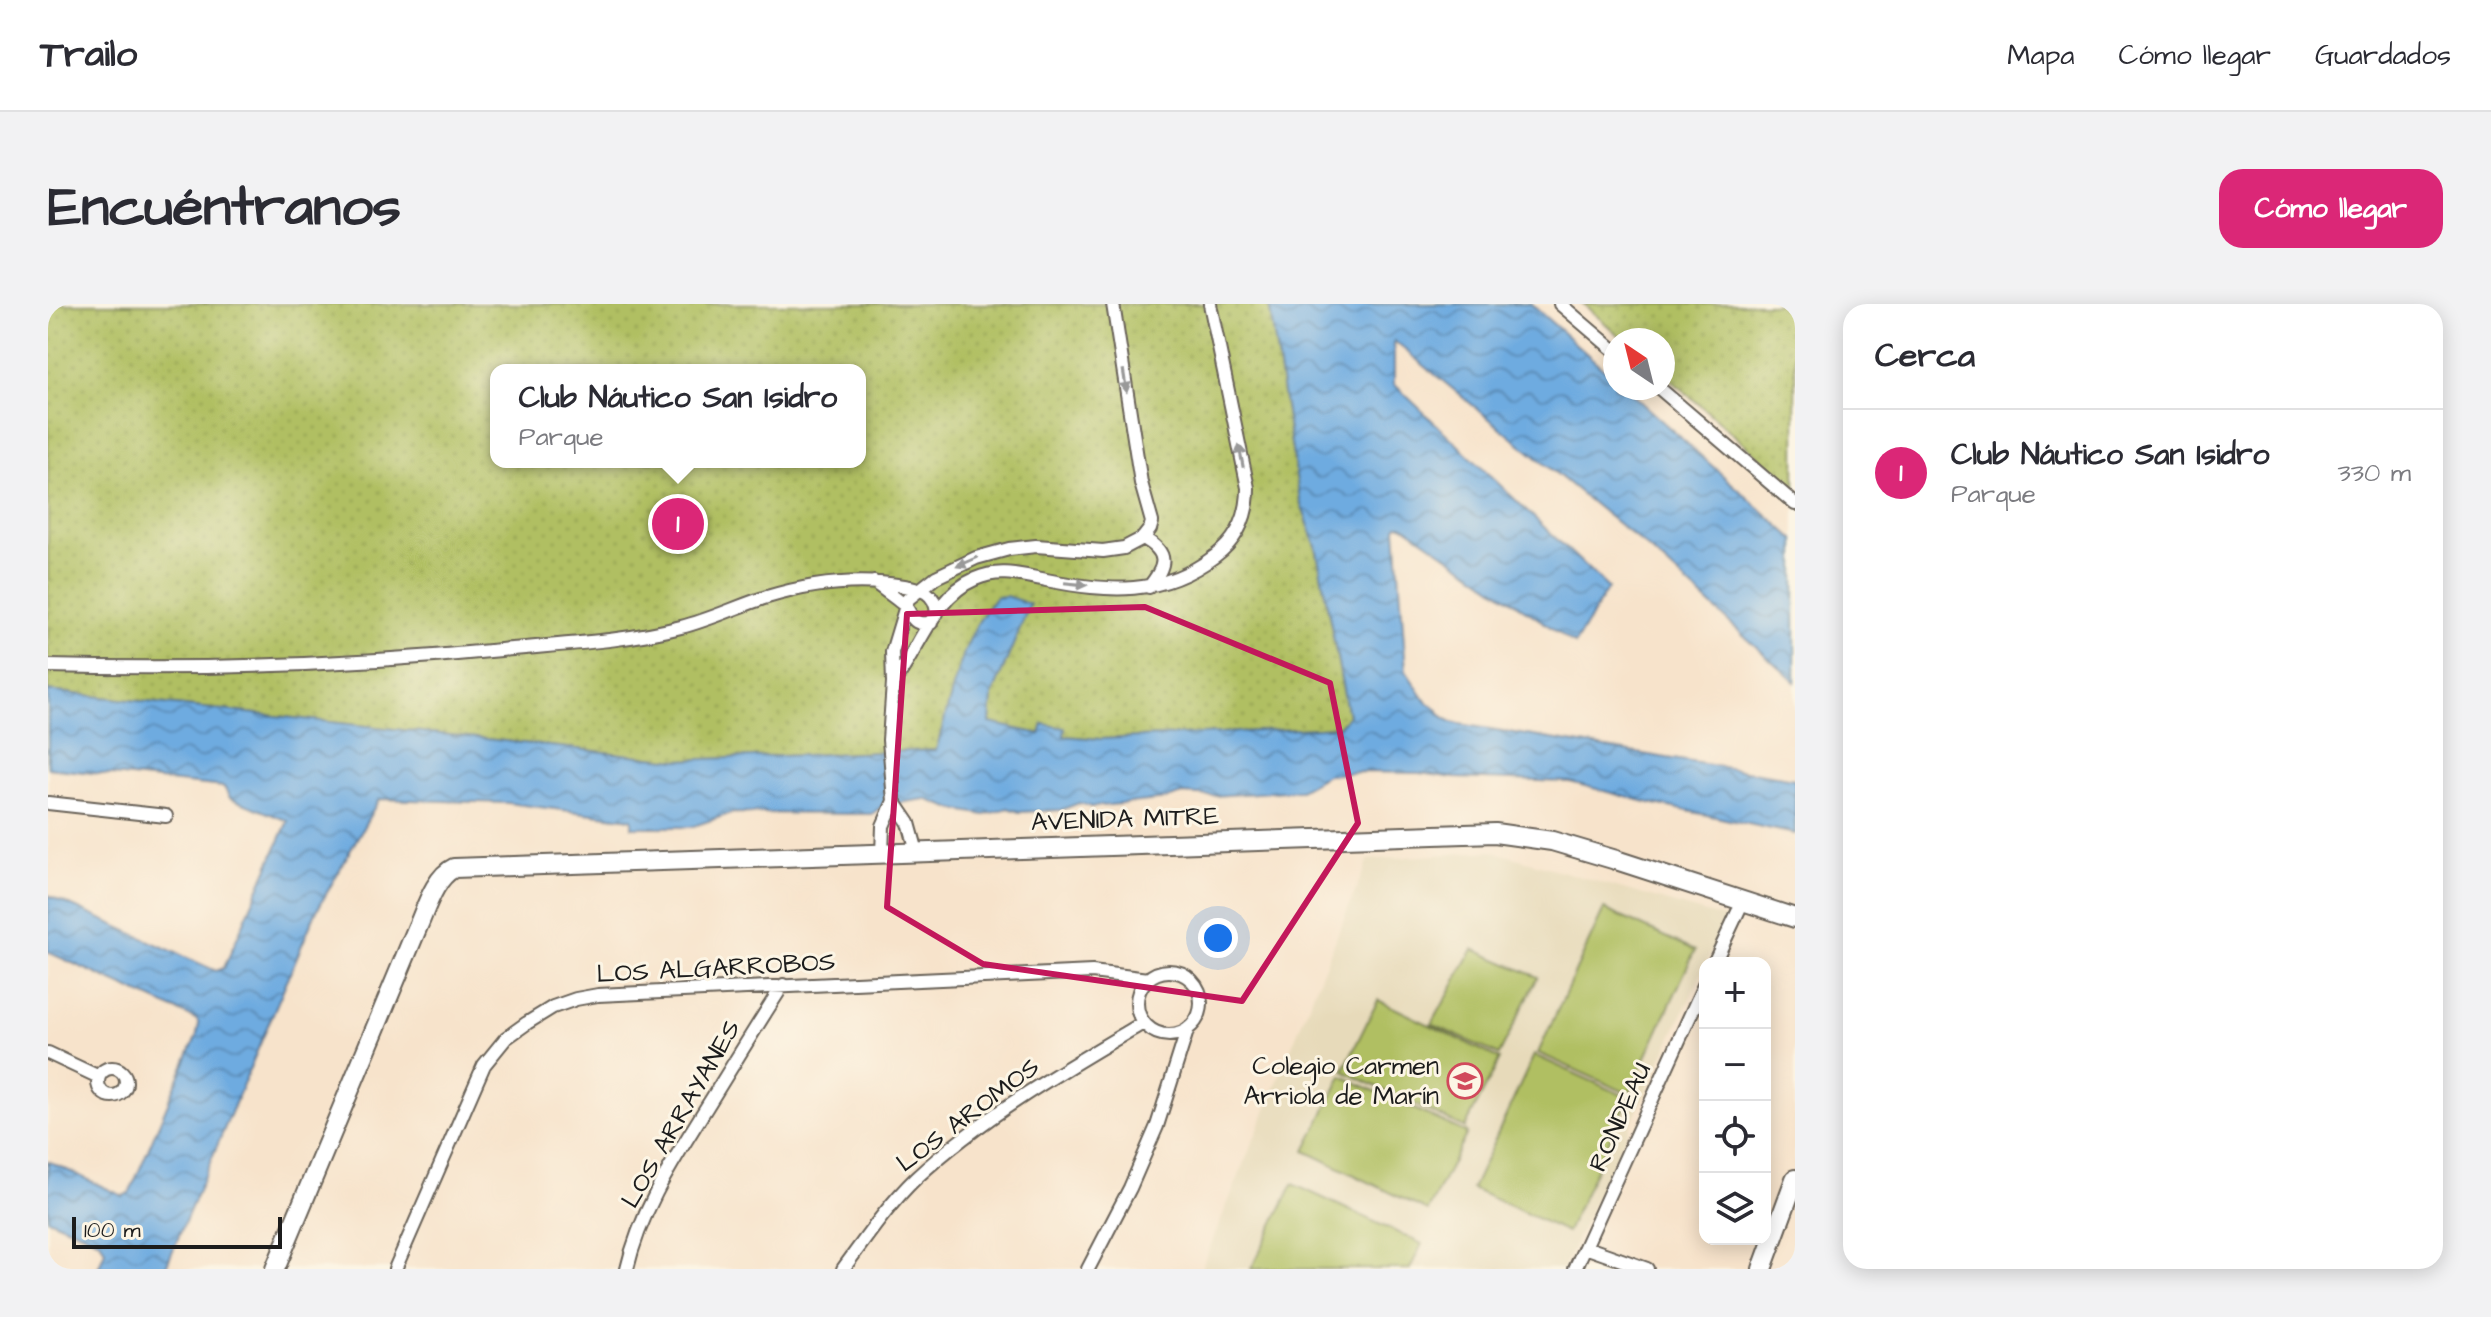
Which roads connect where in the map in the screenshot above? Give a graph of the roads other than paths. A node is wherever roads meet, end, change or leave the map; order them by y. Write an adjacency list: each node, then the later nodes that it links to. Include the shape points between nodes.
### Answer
1 (1113, 304): 7 (street, one-way to 7, via 1152,522)
2 (1210, 304): 9 (street, one-way to 2, via 1197,570 1223,551 1242,526 1248,505)
3 (1560, 304): 4 (street)
4 (1603, 341)
5 (1673, 400): 6 (street)
6 (1795, 504)
7 (1143, 538): 9 (street, via 1156,545 1163,561); 10 (street, one-way to 10, via 1103,551 1009,549 976,558)
8 (874, 582): 10 (street); 11 (street); 13 (street, via 827,584 769,596 681,627 601,640 301,665)
9 (1149, 587): 12 (street, one-way to 9, via 966,583 999,571 1092,586)
10 (920, 588): 11 (street); 12 (street, via 933,598)
11 (905, 606): 12 (street, via 911,618 924,624); 14 (street, via 892,652)
12 (934, 618): 14 (street)
13 (48, 666)
14 (893, 683): 15 (street, via 889,740)
15 (894, 798): 18 (street, via 909,823); 19 (street, via 883,826)
16 (48, 803): 17 (street)
17 (166, 816)
18 (917, 852): 19 (street, AVENIDA MITRE); 20 (street, AVENIDA MITRE, via 1495,833 1552,841)
19 (882, 854): 32 (street, AVENIDA MITRE, via 446,872 418,926)
20 (1743, 901): 21 (street, AVENIDA MITRE); 22 (street)
21 (1795, 918)
22 (1717, 957)
23 (1148, 979): 24 (street, LOS ALGARROBOS, via 1092,972); 26 (street, via 1138,995); 27 (street, via 1167,971 1195,984 1202,1004)
24 (783, 985): 33 (street, LOS ALGARROBOS, via 576,999 553,1007 506,1038 484,1065); 34 (street, LOS ARRAYANES, via 657,1189)
25 (1699, 996): 31 (street, RONDEAU)
26 (1143, 1023): 27 (street, via 1168,1036); 35 (street, LOS AROMOS, via 1057,1074 948,1151 893,1203)
27 (1187, 1031): 36 (street, via 1157,1126)
28 (48, 1053): 29 (street)
29 (99, 1077)
30 (1795, 1179): 39 (street)
31 (1585, 1247): 37 (street, RONDEAU); 38 (street)
32 (275, 1269)
33 (395, 1269)
34 (627, 1269)
35 (843, 1269)
36 (1088, 1269)
37 (1575, 1269)
38 (1647, 1269)
39 (1762, 1269)

